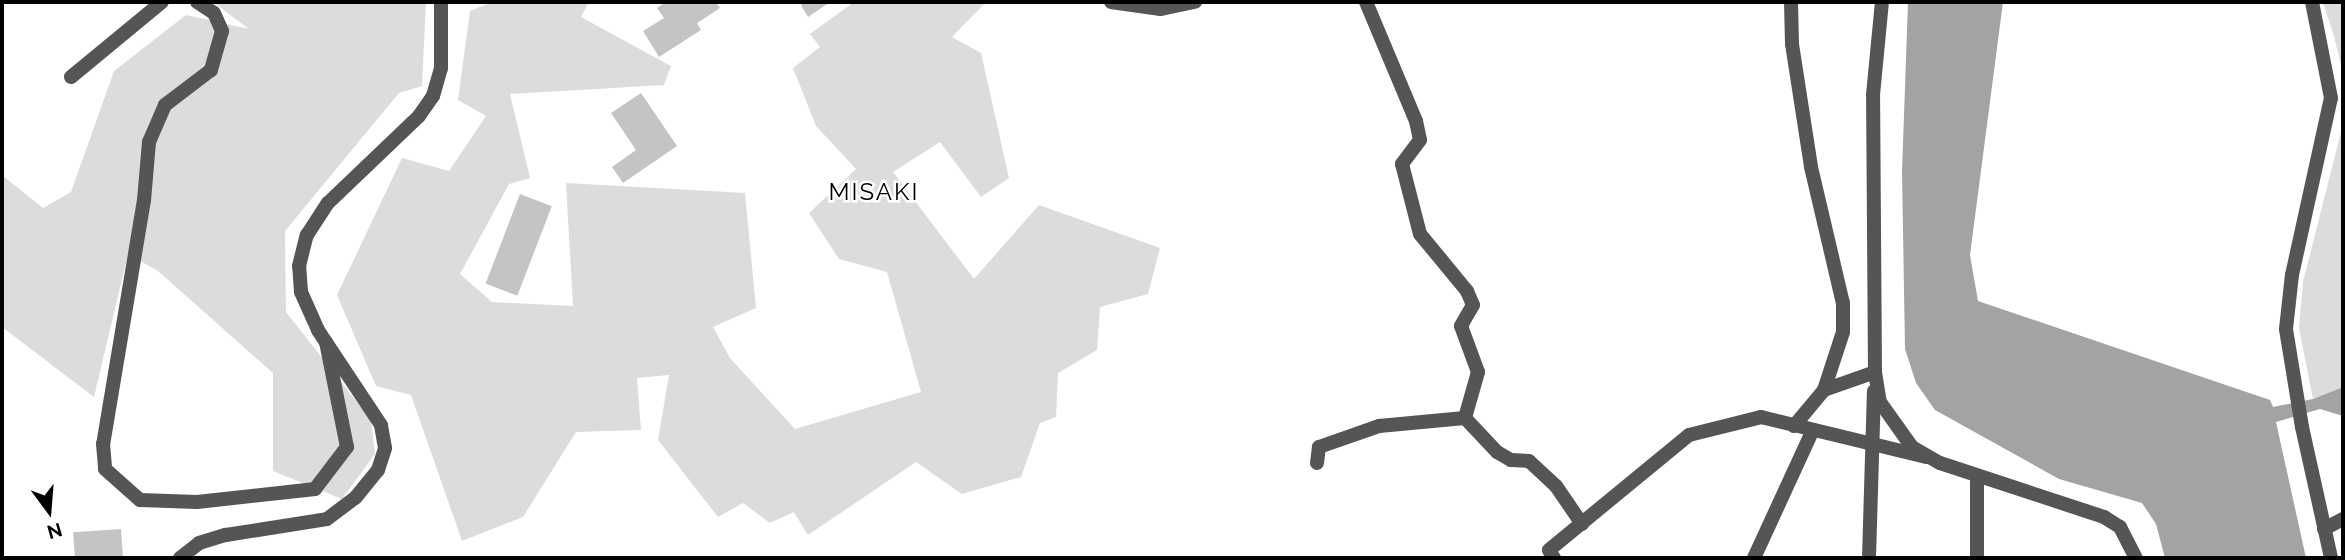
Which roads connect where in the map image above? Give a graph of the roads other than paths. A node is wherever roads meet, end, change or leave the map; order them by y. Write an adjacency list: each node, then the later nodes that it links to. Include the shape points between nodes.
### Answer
1 (162, 2): 10 (street)
2 (197, 2): 11 (street, via 214,13 222,31 211,70 165,106 149,142 144,200 103,444 105,469 140,500 197,502 315,489 347,447)
3 (440, 2): 11 (street, via 441,68 433,96 328,203 307,235 298,281)
4 (1111, 2): 5 (street, via 1161,9)
5 (1195, 2)
6 (1366, 2): 14 (street, via 1416,121 1420,140 1402,164 1420,233 1473,305 1461,326 1478,372)
7 (1791, 2): 13 (street, via 1792,44 1811,167 1843,303 1843,332)
8 (1882, 2): 12 (street, via 1873,95)
9 (2312, 2): 23 (street, via 2331,97 2292,275 2286,329)
10 (71, 77)
11 (326, 342): 24 (street, via 381,425 385,448 378,470 356,497 327,519 226,535 199,543)
12 (1875, 372): 13 (street); 17 (street); 18 (street, via 1880,402 1894,426)
13 (1824, 390): 15 (street)
14 (1465, 418): 19 (street, via 1379,426 1319,447); 22 (street, via 1497,452 1511,460 1529,461 1556,486)
15 (1794, 426): 16 (street); 22 (street, via 1761,417 1689,435)
16 (1813, 430): 17 (street); 26 (street)
17 (1871, 445): 18 (street); 27 (street)
18 (1926, 457): 20 (street)
19 (1317, 463)
20 (1977, 476): 28 (street); 29 (street, via 2104,517 2120,527)
21 (2343, 519): 23 (street)
22 (1582, 524): 25 (street, via 1549,550)
23 (2323, 529): 30 (street)
24 (180, 558)
25 (1554, 558)
26 (1754, 558)
27 (1869, 558)
28 (1977, 558)
29 (2136, 558)
30 (2331, 558)

